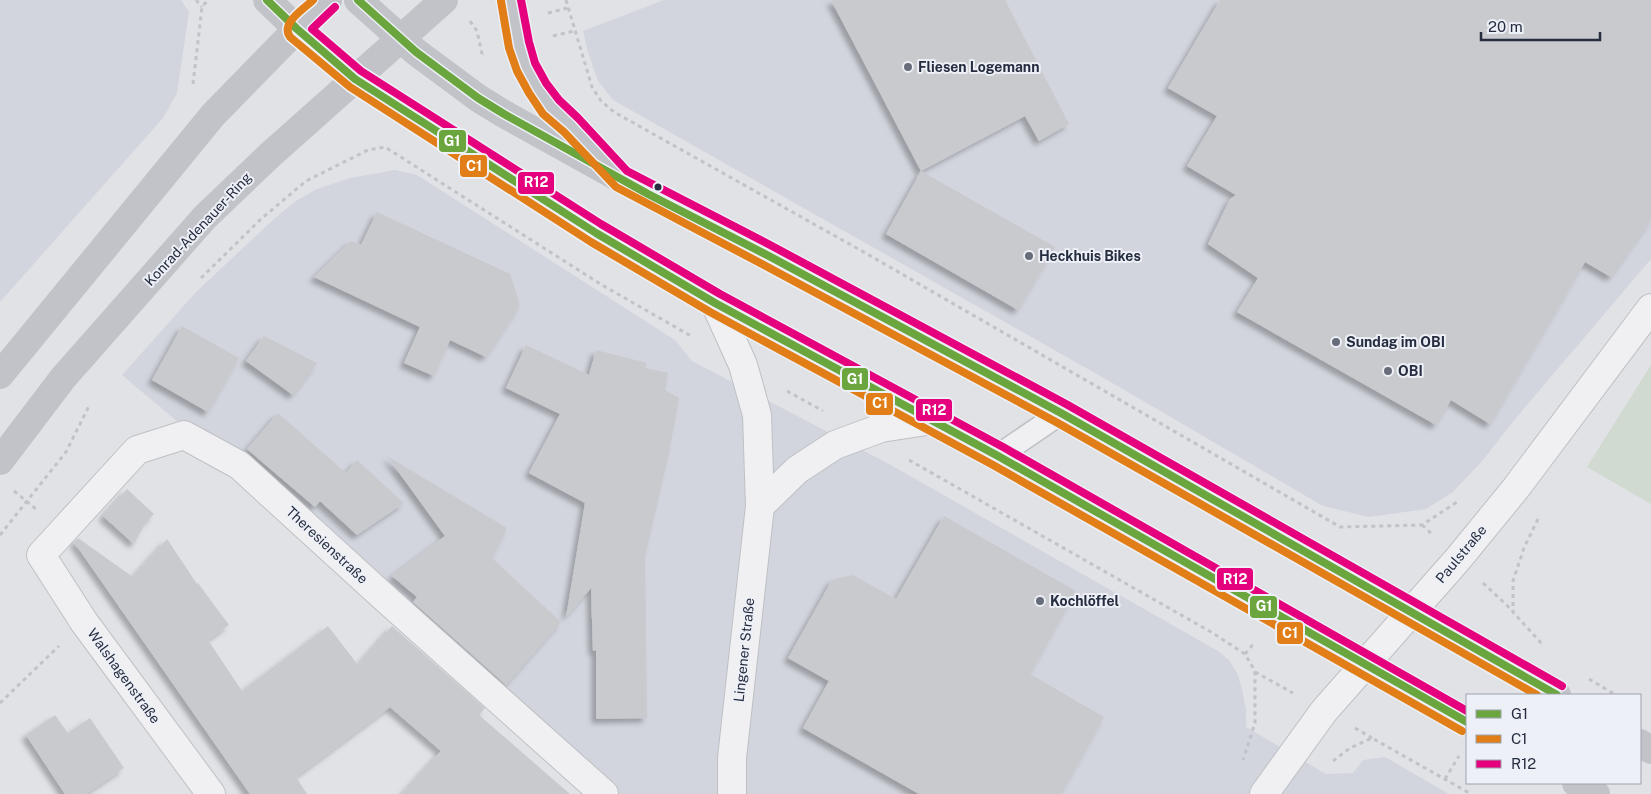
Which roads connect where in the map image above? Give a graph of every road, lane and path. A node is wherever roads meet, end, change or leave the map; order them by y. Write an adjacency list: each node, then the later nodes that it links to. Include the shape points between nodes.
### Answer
1 (196, 0): 2 (path, via 202,7)
2 (208, 0)
3 (267, 0): 10 (main road)
4 (328, 0): 10 (main road)
5 (358, 0): 11 (main road)
6 (444, 0): 11 (main road, Konrad-Adenauer-Ring)
7 (511, 0): 14 (main road, via 519,45 538,88 551,107)
8 (566, 0): 27 (path, via 592,87 614,112 1340,527 1422,525)
9 (468, 19): 12 (path, via 477,31 482,54)
10 (297, 29): 13 (main road); 19 (main road, via 213,115)
11 (402, 39): 13 (main road, Konrad-Adenauer-Ring); 14 (main road, via 478,98)
12 (479, 61)
13 (355, 80): 16 (main road, via 596,233); 26 (main road, Konrad-Adenauer-Ring, via 263,160 205,217 63,378)
14 (621, 179): 22 (main road)
15 (199, 280): 18 (path, via 261,219 306,181 368,150 385,147 602,285)
16 (715, 303): 20 (street, Lingener Straße); 23 (main road)
17 (1651, 308): 32 (street, Paulstraße, via 1516,488)
18 (694, 337)
19 (5, 365)
20 (743, 366): 24 (path); 28 (street, Lingener Straße, via 757,415)
21 (95, 397): 29 (path, via 66,452)
22 (1061, 413): 25 (lane); 32 (main road)
23 (933, 420): 24 (street); 25 (main road)
24 (864, 434): 28 (street, via 835,445 796,470); 41 (path, via 1245,654 1255,671)
25 (998, 456): 35 (main road)
26 (0, 462)
27 (1456, 503)
28 (760, 506): 48 (street, Lingener Straße, via 732,758)
29 (0, 535)
30 (1524, 548): 34 (path, via 1513,581 1513,612)
31 (41, 555): 33 (street, Walshagenstraße); 47 (street, Theresienstraße, via 137,450 184,435 239,464)
32 (1411, 613): 35 (street, Paulstraße); 37 (main road)
33 (84, 622): 39 (path); 46 (street, Walshagenstraße)
34 (1543, 645)
35 (1366, 664): 40 (main road); 49 (street, Paulstraße, via 1324,711)
36 (1585, 677): 38 (path)
37 (1554, 694)
38 (1614, 694)
39 (0, 703)
40 (1466, 721)
41 (1255, 723)
42 (1463, 750): 44 (path)
43 (1328, 764): 44 (path, via 1350,748 1372,738)
44 (1445, 780): 50 (path)
45 (1578, 784): 51 (main road)
46 (211, 794)
47 (604, 794)
48 (732, 794)
49 (1264, 794)
50 (1471, 794)
51 (1596, 794)

